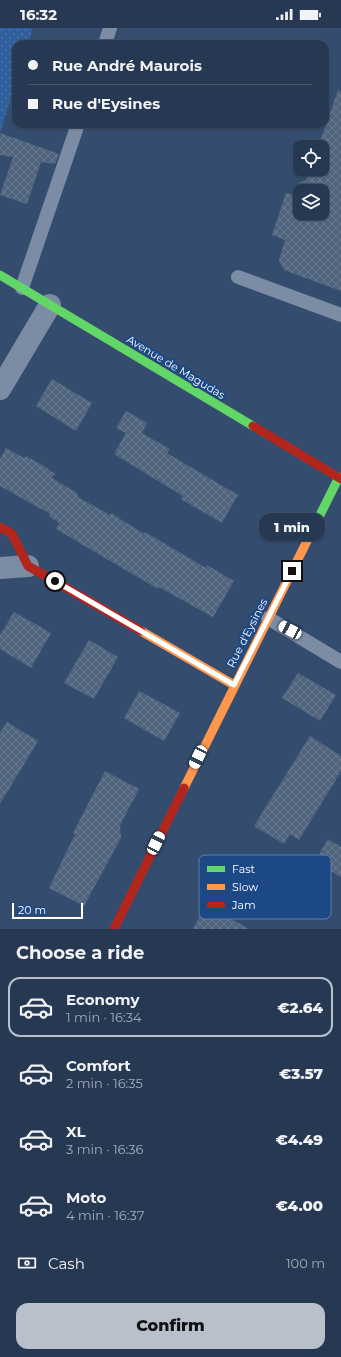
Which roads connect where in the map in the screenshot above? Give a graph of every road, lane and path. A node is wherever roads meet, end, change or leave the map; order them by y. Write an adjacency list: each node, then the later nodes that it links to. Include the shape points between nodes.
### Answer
1 (110, 28): 2 (lane)
2 (106, 40)
3 (77, 128): 6 (lane)
4 (0, 275): 6 (street, Avenue de Magudas)
5 (238, 277): 8 (lane)
6 (22, 288): 7 (street, Avenue de Magudas)
7 (50, 305): 9 (street); 10 (street, Avenue de Magudas)
8 (341, 315)
9 (0, 389)
10 (340, 477): 14 (street, Rue d'Eysines)
11 (0, 527): 12 (street, via 12,534)
12 (28, 566): 13 (street); 16 (street)
13 (0, 568)
14 (268, 618): 15 (lane); 16 (street, Rue d'Eysines)
15 (341, 662)
16 (234, 685): 17 (street, Rue d'Eysines)
17 (114, 929)

